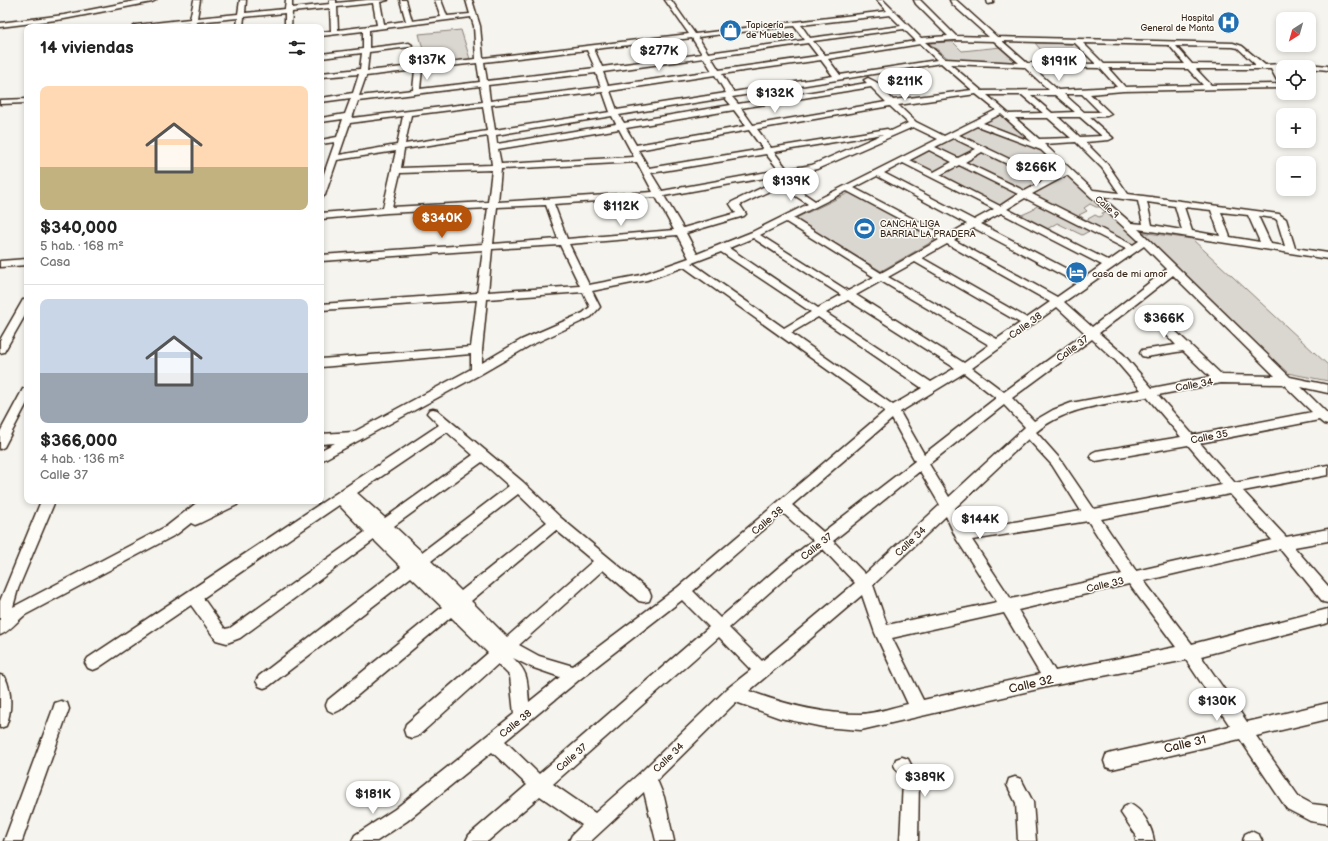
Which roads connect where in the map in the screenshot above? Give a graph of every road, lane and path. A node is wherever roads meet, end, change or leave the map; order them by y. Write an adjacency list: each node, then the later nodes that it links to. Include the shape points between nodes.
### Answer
1 (152, 0): 14 (main road)
2 (197, 0): 21 (street)
3 (243, 0): 18 (street)
4 (289, 0): 16 (street)
5 (376, 0): 6 (street); 15 (street); 27 (street)
6 (385, 0)
7 (403, 0): 24 (street)
8 (438, 0): 20 (street)
9 (469, 0): 19 (street)
10 (668, 0): 32 (street)
11 (880, 0): 17 (street, Calle 9)
12 (917, 0): 33 (street)
13 (953, 0): 35 (street)
14 (135, 1): 26 (main road, via 64,17)
15 (334, 3): 16 (street); 30 (street)
16 (288, 11): 18 (street); 23 (street)
17 (891, 13): 25 (street); 28 (street, Calle 9)
18 (241, 16): 21 (street); 22 (street)
19 (474, 16): 20 (street); 45 (street)
20 (445, 19): 24 (street)
21 (193, 24)
22 (240, 24)
23 (288, 24)
24 (410, 24): 27 (street)
25 (796, 24): 32 (street); 34 (street)
26 (0, 25)
27 (381, 27): 29 (street)
28 (906, 27): 34 (street); 36 (street, Calle 9)
29 (366, 29): 30 (street); 41 (street)
30 (335, 33): 31 (street)
31 (324, 34)
32 (693, 35): 40 (street); 42 (street)
33 (954, 38): 35 (street); 36 (street)
34 (809, 40): 42 (street); 44 (street)
35 (994, 40): 37 (street); 47 (street)
36 (920, 41): 44 (street); 46 (street, Calle 9)
37 (1077, 41): 38 (street); 48 (street)
38 (1171, 44): 49 (street); 51 (street, via 1237,46)
39 (409, 45): 41 (street)
40 (590, 48): 45 (street); 54 (street)
41 (366, 50): 43 (street); 55 (street)
42 (706, 54): 54 (street); 56 (street)
43 (324, 56)
44 (822, 58): 56 (street); 59 (street)
45 (480, 61): 52 (street); 60 (street)
46 (941, 61): 47 (street); 57 (street); 67 (street, Calle 9)
47 (1024, 65): 48 (street); 65 (street)
48 (1102, 66): 49 (street); 64 (street)
49 (1190, 66): 51 (street); 62 (street)
50 (1273, 66): 51 (street); 53 (street); 62 (street, via 1282,86)
51 (1263, 67)
52 (419, 68): 55 (street); 66 (street)
53 (1328, 68)
54 (599, 70): 60 (street); 63 (street)
55 (363, 72): 58 (street); 71 (street)
56 (717, 72): 63 (street); 70 (street)
57 (862, 73): 59 (street); 61 (street)
58 (324, 75)
59 (838, 77): 70 (street)
60 (484, 83): 66 (street); 75 (street)
61 (873, 84): 76 (street); 77 (street)
62 (1209, 88): 64 (street)
63 (605, 89): 75 (street); 78 (street)
64 (1123, 89): 69 (street)
65 (1055, 91): 68 (street); 69 (street); 81 (street)
66 (416, 92): 71 (street)
67 (979, 92): 68 (street); 76 (street); 80 (street, Calle 9)
68 (1023, 92): 82 (street)
69 (1084, 92): 81 (street, via 1108,114)
70 (729, 95): 77 (street); 78 (street)
71 (355, 97): 72 (street); 83 (street)
72 (324, 100)
73 (24, 101): 74 (street)
74 (0, 102)
75 (488, 103): 79 (street); 90 (street)
76 (892, 103): 86 (street); 88 (street)
77 (736, 107): 87 (street); 88 (street)
78 (614, 113): 87 (street); 90 (street)
79 (407, 114): 83 (street); 99 (street)
80 (1004, 114): 82 (street); 85 (street); 96 (street, Calle 9)
81 (1081, 114): 82 (street); 94 (street, via 1109,138)
82 (1050, 115): 94 (street)
83 (347, 118): 84 (street); 92 (street)
84 (324, 120)
85 (976, 123): 91 (street); 103 (street)
86 (913, 124): 89 (street); 93 (street)
87 (621, 126): 97 (street); 100 (street)
88 (751, 128): 100 (street); 102 (street)
89 (900, 128): 102 (street); 113 (street, via 814,167)
90 (492, 134): 97 (street); 99 (street)
91 (953, 134): 93 (street); 101 (street)
92 (340, 138): 95 (street); 106 (street)
93 (944, 139): 98 (street)
94 (1078, 139): 96 (street); 123 (street, via 1117,182)
95 (324, 141)
96 (1036, 142): 103 (street, Calle 9)
97 (494, 147): 109 (street)
98 (928, 147): 105 (street); 107 (street)
99 (400, 148): 106 (street); 110 (street)
100 (633, 148): 104 (street)
101 (982, 149): 107 (street); 116 (street)
102 (768, 150): 111 (street); 113 (street)
103 (1047, 151): 112 (street, Calle 9)
104 (639, 159): 109 (street); 111 (street)
105 (904, 160): 114 (street); 115 (street)
106 (333, 161): 108 (street); 118 (street)
107 (958, 162): 115 (street); 122 (street)
108 (324, 165)
109 (497, 167): 110 (street); 126 (street)
110 (396, 171): 131 (street)
111 (646, 171): 121 (street)
112 (1069, 171): 116 (street); 120 (street, Calle 9)
113 (785, 172): 117 (street, via 789,178); 121 (street)
114 (877, 173): 119 (street); 135 (street)
115 (934, 175): 130 (street)
116 (1049, 181): 122 (street)
117 (780, 182): 127 (street); 138 (street, via 734,204 741,214)
118 (324, 186)
119 (847, 188): 127 (street); 141 (street)
120 (1091, 192): 123 (street); 136 (street, Calle 9)
121 (659, 194): 125 (street); 138 (street)
122 (1025, 194): 130 (street); 148 (street)
123 (1125, 196): 124 (street)
124 (1142, 198): 128 (street); 137 (street)
125 (549, 202): 126 (street); 144 (street)
126 (493, 204): 131 (street); 146 (street)
127 (814, 204): 134 (street)
128 (1179, 204): 129 (street); 139 (street)
129 (1215, 208): 132 (street); 142 (street)
130 (1001, 209): 135 (street); 156 (street)
131 (387, 210): 133 (street)
132 (1252, 213): 145 (street); 149 (street, via 1281,219)
133 (324, 216)
134 (786, 218): 140 (street); 158 (street)
135 (974, 224): 141 (street); 159 (street)
136 (1129, 226): 137 (street); 143 (street, Calle 9)
137 (1148, 227): 139 (street)
138 (680, 232): 144 (street); 153 (street)
139 (1188, 233): 142 (street)
140 (754, 235): 147 (street); 161 (street)
141 (947, 240): 152 (street); 163 (street)
142 (1226, 240): 145 (street)
143 (1144, 241): 148 (street, Calle 38); 157 (street, Calle 9)
144 (564, 243): 146 (street); 160 (street)
145 (1267, 246): 149 (street)
146 (488, 247): 151 (street); 162 (street)
147 (722, 248): 153 (street); 166 (street)
148 (1133, 249): 156 (street, Calle 38)
149 (1291, 250): 150 (street)
150 (1328, 256)
151 (324, 258)
152 (915, 258): 158 (street); 167 (street)
153 (690, 261): 160 (street, via 636,280); 171 (street)
154 (24, 262): 155 (street)
155 (0, 264)
156 (1109, 265): 159 (street, Calle 38)
157 (1173, 270): 172 (street, Calle 37); 183 (street, Calle 9)
158 (881, 277): 161 (street); 174 (street)
159 (1085, 283): 163 (street, Calle 38)
160 (585, 289): 162 (street); 181 (street, via 593,303 592,311 525,343)
161 (848, 295): 166 (street); 180 (street)
162 (483, 296): 165 (street); 177 (street)
163 (1058, 302): 167 (street, Calle 38); 172 (street)
164 (24, 308): 169 (street)
165 (324, 308)
166 (818, 312): 171 (street); 184 (street)
167 (1028, 323): 174 (street, Calle 38)
168 (24, 324): 169 (street)
169 (15, 325): 173 (street)
170 (1166, 329): 175 (street)
171 (783, 333): 189 (street)
172 (1092, 333): 186 (street, via 1120,358); 188 (street, Calle 37)
173 (4, 338): 176 (street)
174 (998, 345): 180 (street, Calle 38)
175 (1185, 348): 178 (street); 182 (street)
176 (0, 349)
177 (476, 350): 179 (street); 181 (street)
178 (1146, 353)
179 (324, 363)
180 (964, 368): 184 (street, Calle 38); 188 (street)
181 (477, 371): 195 (street)
182 (1219, 379): 183 (street, Calle 34); 186 (street, Calle 34)
183 (1286, 380): 185 (street, Calle 34); 191 (street, Calle 9)
184 (931, 388): 189 (street, Calle 38)
185 (1328, 389)
186 (1148, 392): 194 (street, Calle 34, via 1071,407); 197 (street)
187 (24, 396): 192 (street)
188 (1004, 398): 194 (street); 202 (street, Calle 37)
189 (893, 411): 202 (street); 210 (street, Calle 38)
190 (433, 413): 193 (street)
191 (1325, 418): 197 (street, Calle 35)
192 (6, 422): 198 (street)
193 (447, 426): 200 (street); 206 (street)
194 (1031, 429): 211 (street, Calle 34); 212 (street)
195 (359, 436): 196 (street); 199 (street)
196 (324, 439)
197 (1191, 440): 201 (street, Calle 35); 205 (street)
198 (0, 444)
199 (324, 454)
200 (482, 455): 204 (street); 214 (street)
201 (1096, 456)
202 (922, 463): 211 (street); 218 (street, Calle 37)
203 (1328, 470): 205 (street)
204 (518, 486): 213 (street); 221 (street)
205 (1232, 488): 212 (street); 219 (street)
206 (344, 495): 214 (street); 225 (street)
207 (47, 504): 231 (street, via 10,589)
208 (205, 504): 215 (street)
209 (226, 504): 215 (street)
210 (784, 506): 218 (street); 224 (street, Calle 38)
211 (947, 506): 217 (street); 223 (street, Calle 34)
212 (1092, 515): 217 (street); 222 (street)
213 (556, 522): 220 (street); 228 (street)
214 (379, 529): 221 (street); 225 (street, via 235,633 227,636 221,635)
215 (172, 530): 232 (street, via 20,610)
216 (1328, 535): 219 (street, Calle 33)
217 (962, 536): 229 (street)
218 (823, 540): 223 (street); 233 (street, Calle 37)
219 (1283, 543): 222 (street, Calle 33); 227 (street)
220 (603, 560): 226 (street); 235 (street)
221 (417, 564): 228 (street); 241 (street)
222 (1133, 578): 229 (street, Calle 33); 236 (street)
223 (865, 583): 234 (street); 238 (street, Calle 34)
224 (683, 591): 233 (street); 239 (street, Calle 38)
225 (193, 596): 237 (street)
226 (644, 596)
227 (1328, 597)
228 (457, 605): 235 (street); 244 (street)
229 (1008, 606): 234 (street, Calle 33); 240 (street)
230 (1328, 616): 236 (street, Calle 32)
231 (0, 624)
232 (0, 628)
233 (719, 628): 238 (street); 256 (street, Calle 37)
234 (882, 633): 246 (street)
235 (502, 650): 239 (street); 248 (street, via 517,672); 250 (street)
236 (1189, 652): 240 (street, Calle 32); 251 (street)
237 (93, 663)
238 (762, 671): 243 (street, Calle 34)
239 (576, 674): 248 (street, Calle 38)
240 (1051, 679): 246 (street, Calle 32)
241 (264, 681)
242 (0, 682): 249 (street, via 3,707)
243 (734, 693): 246 (street, Calle 32, via 780,710 823,720 861,722); 255 (street, Calle 34)
244 (334, 705)
245 (61, 709): 261 (street)
246 (919, 710)
247 (1328, 712): 251 (street, Calle 31)
248 (522, 718): 252 (street, Calle 38)
249 (0, 720)
250 (412, 730)
251 (1244, 731): 253 (street, Calle 31); 259 (street, via 1293,803 1310,812)
252 (493, 741): 256 (street); 262 (street, Calle 38, via 401,814)
253 (1112, 761)
254 (902, 764): 266 (street, via 911,780)
255 (647, 778): 260 (street, Calle 34); 265 (street, via 655,797)
256 (539, 785): 260 (street); 263 (street, Calle 37)
257 (1015, 785): 267 (street, via 1024,802)
258 (1130, 813): 268 (street, via 1144,832)
259 (1328, 815)
260 (596, 825): 264 (street, Calle 34)
261 (14, 841)
262 (361, 841)
263 (475, 841)
264 (578, 841)
265 (665, 841)
266 (909, 841)
267 (1027, 841)
268 (1145, 841)

